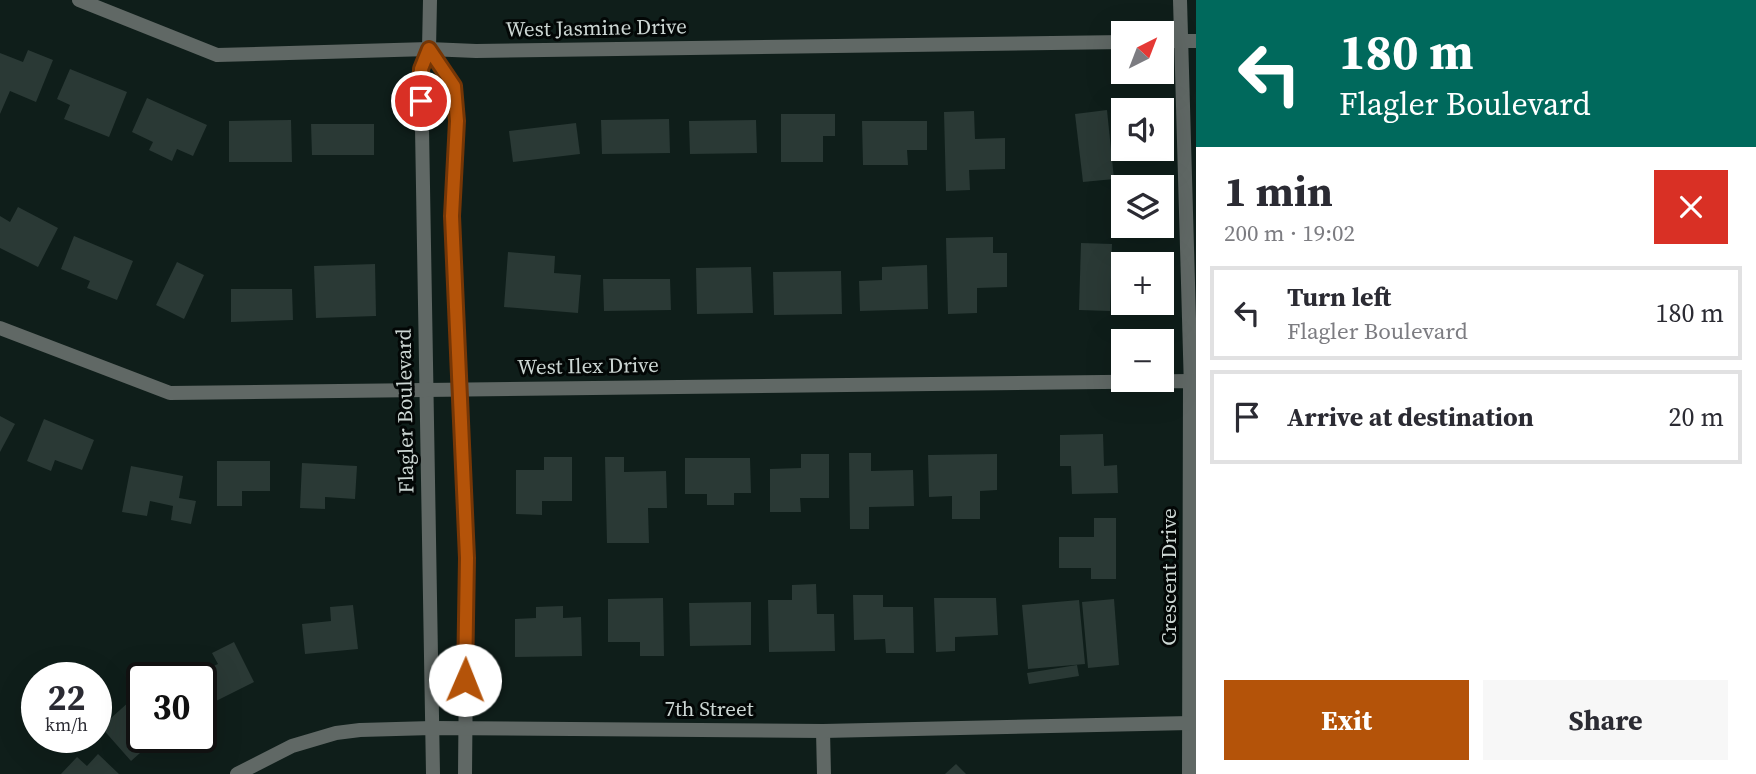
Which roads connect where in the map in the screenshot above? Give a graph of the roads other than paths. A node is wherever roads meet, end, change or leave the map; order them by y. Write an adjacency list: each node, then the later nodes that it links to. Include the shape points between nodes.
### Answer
1 (79, 0): 6 (street, West Jasmine Drive, via 217,55)
2 (430, 0): 6 (street, Flagler Boulevard)
3 (1180, 0): 4 (street)
4 (1189, 41): 8 (street)
5 (1111, 42): 6 (street, West Jasmine Drive)
6 (429, 49): 9 (street, Flagler Boulevard, via 421,69); 10 (street, via 454,86 457,121 452,216)
7 (0, 328): 9 (street, West Ilex Drive, via 170,393)
8 (1189, 381): 10 (street, West Ilex Drive); 11 (street); 12 (street, Crescent Drive)
9 (425, 389): 10 (street, West Ilex Drive); 13 (street, Flagler Boulevard)
10 (459, 389): 14 (street, via 467,558)
11 (1196, 407)
12 (1190, 723): 15 (street, 7th Street); 20 (street, Crescent Drive)
13 (432, 728): 14 (street, 7th Street); 16 (street, 7th Street, via 337,733 292,746); 17 (street, Flagler Boulevard)
14 (464, 728): 15 (street, 7th Street); 18 (street)
15 (823, 731): 19 (street)
16 (237, 774)
17 (433, 774)
18 (465, 774)
19 (824, 774)
20 (1189, 774)

